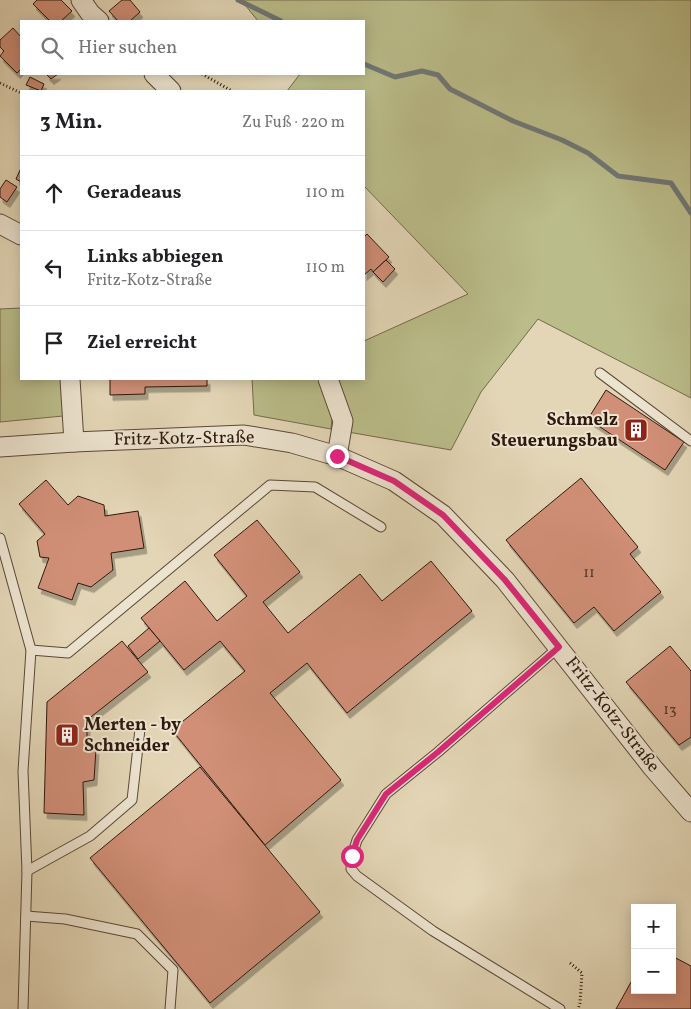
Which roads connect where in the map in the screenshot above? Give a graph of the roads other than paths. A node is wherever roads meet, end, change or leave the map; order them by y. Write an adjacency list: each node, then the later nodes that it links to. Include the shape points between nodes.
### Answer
1 (81, 0): 2 (street)
2 (98, 20)
3 (155, 75): 4 (street)
4 (170, 90)
5 (0, 224): 6 (street)
6 (20, 234)
7 (600, 373): 10 (lane)
8 (70, 380): 11 (street)
9 (328, 380): 13 (street, via 342,421)
10 (691, 441)
11 (74, 442): 12 (street, Fritz-Kotz-Straße); 13 (street, Fritz-Kotz-Straße, via 244,435 292,443)
12 (0, 447)
13 (337, 456): 16 (street, Fritz-Kotz-Straße, via 394,481 443,515 505,580)
14 (381, 527): 17 (lane, via 315,486 270,485 68,653)
15 (0, 538): 17 (lane)
16 (559, 647): 19 (street, Fritz-Kotz-Straße); 24 (lane, via 386,794 357,840 352,869 357,876 433,931)
17 (31, 650): 20 (lane, via 24,771)
18 (140, 729): 20 (lane, via 132,800 90,836)
19 (691, 812)
20 (27, 871): 21 (lane)
21 (26, 916): 22 (lane); 23 (lane, via 65,919 137,934 173,970)
22 (23, 1009)
23 (170, 1009)
24 (560, 1009)

